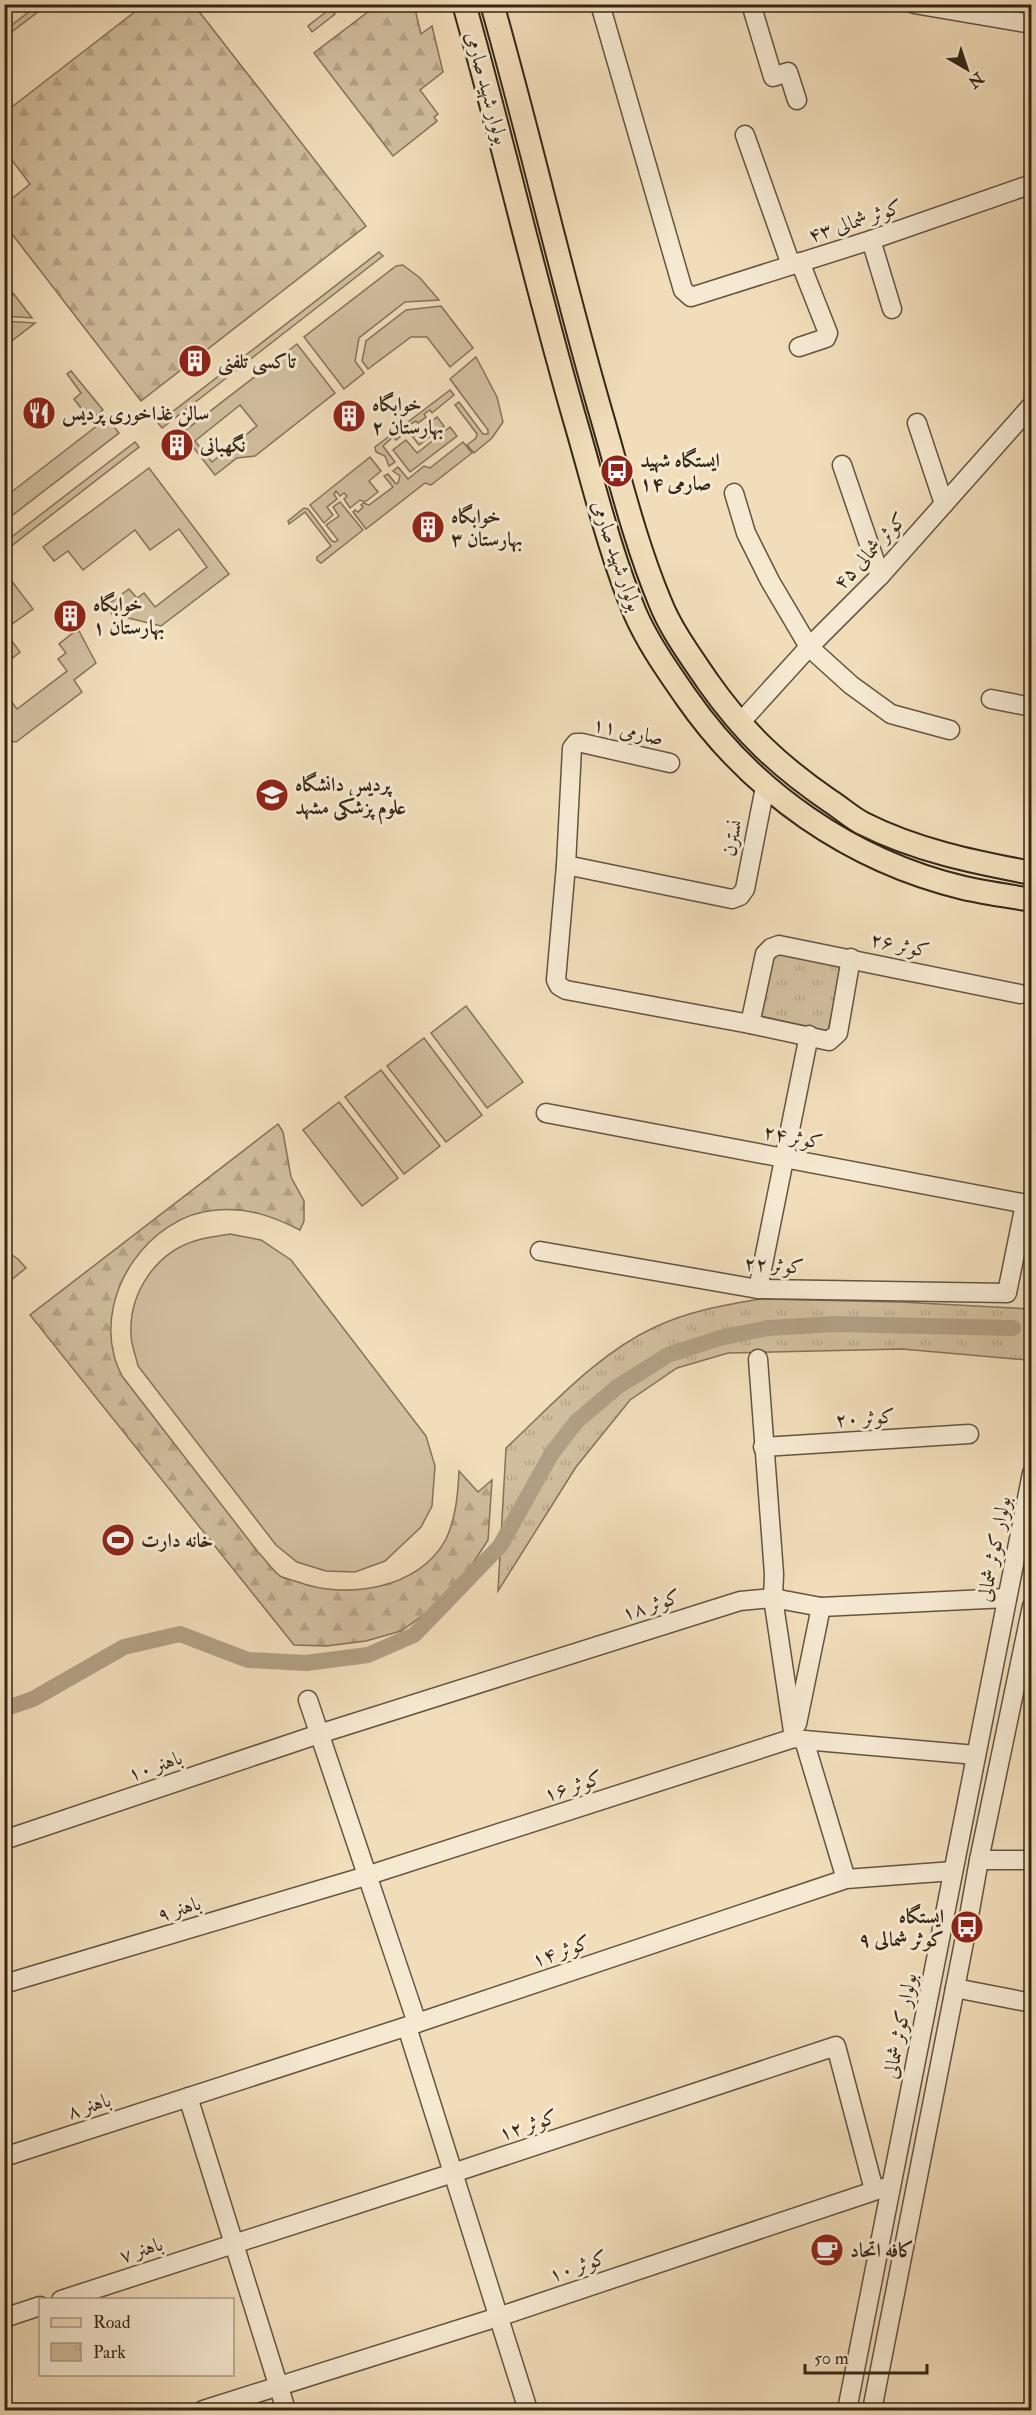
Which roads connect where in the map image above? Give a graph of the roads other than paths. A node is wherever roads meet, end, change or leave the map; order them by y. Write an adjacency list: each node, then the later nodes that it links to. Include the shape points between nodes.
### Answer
1 (464, 4): 15 (main road, بولوار شهید صارمی)
2 (492, 4): 14 (main road, بولوار شهید صارمی)
3 (600, 4): 11 (street, کوثر شمالی ۴۳, via 683,290 691,297)
4 (751, 4): 7 (street, via 773,77 789,72)
5 (914, 4): 6 (street)
6 (1032, 24)
7 (797, 100)
8 (745, 135): 11 (street)
9 (1032, 184): 10 (street, کوثر شمالی ۴۳)
10 (871, 240): 11 (street, کوثر شمالی ۴۳); 12 (street)
11 (796, 263): 13 (street, via 828,333 826,338)
12 (892, 309)
13 (799, 347)
14 (588, 371): 15 (main road); 25 (main road, بولوار شهید صارمی, via 637,540 661,604 690,656)
15 (563, 379): 28 (main road, بولوار شهید صارمی, via 614,555 636,615 667,670 710,732)
16 (1032, 405): 20 (street, کوثر شمالی ۴۵)
17 (917, 423): 20 (street)
18 (842, 465): 21 (street)
19 (734, 493): 22 (street, via 746,532)
20 (944, 504): 21 (street, کوثر شمالی ۴۵)
21 (880, 576): 22 (street, کوثر شمالی ۴۵)
22 (809, 647): 25 (street, کوثر شمالی ۴۵); 26 (street, via 891,714)
23 (991, 699): 24 (street)
24 (1032, 707)
25 (739, 724): 30 (main road, بولوار شهید صارمی, via 796,777 861,822 914,845)
26 (950, 730)
27 (670, 763): 29 (street, صارمی ۱۱, via 576,743 572,748)
28 (765, 787): 29 (street, نسترن, via 745,888 740,896 732,899); 31 (main road, بولوار شهید صارمی, via 850,844 905,870 963,888)
29 (567, 865): 34 (street, via 556,980 559,986)
30 (1032, 873)
31 (1032, 900)
32 (851, 958): 33 (street, کوثر ۲۶); 34 (street, کوثر ۲۶, via 779,945 771,948 765,954); 35 (street, via 838,1033 829,1041)
33 (1020, 994)
34 (750, 1024): 35 (street)
35 (809, 1035): 37 (street)
36 (546, 1113): 37 (street, کوثر ۲۴)
37 (784, 1158): 38 (street, کوثر ۲۴); 40 (street)
38 (1028, 1205): 40 (street, کوثر ۲۲, via 1007,1293)
39 (540, 1251): 40 (street, کوثر ۲۲)
40 (758, 1289)
41 (758, 1359): 43 (street)
42 (969, 1434): 43 (street, کوثر ۲۰)
43 (764, 1447): 45 (street)
44 (1032, 1473): 46 (street, بولوار کوثر شمالی)
45 (773, 1598): 48 (street, کوثر ۱۸); 50 (street, کوثر ۱۸, via 740,1601); 51 (street)
46 (1007, 1598): 48 (street, کوثر ۱۸); 52 (street, بولوار کوثر شمالی)
47 (1032, 1606): 54 (street)
48 (821, 1607): 51 (street)
49 (308, 1700): 50 (street)
50 (320, 1734): 53 (street, باهنر ۱۰); 57 (street)
51 (799, 1739): 52 (street, کوثر ۱۶); 57 (street, کوثر ۱۶); 58 (street)
52 (976, 1755): 56 (street, بولوار کوثر شمالی)
53 (4, 1840)
54 (979, 1860): 55 (street); 60 (street)
55 (1032, 1860)
56 (953, 1871): 58 (street, کوثر ۱۴); 62 (street, بولوار کوثر شمالی)
57 (366, 1876): 59 (street, باهنر ۹); 63 (street)
58 (846, 1879): 63 (street, کوثر ۱۴)
59 (4, 1984)
60 (955, 1988): 61 (street); 64 (street)
61 (1032, 2003)
62 (923, 2024): 64 (street, via 930,2030); 66 (street, بولوار کوثر شمالی)
63 (412, 2025): 65 (street, کوثر ۱۴); 69 (street)
64 (947, 2031): 67 (street)
65 (188, 2097): 68 (street, باهنر ۸); 71 (street)
66 (907, 2104): 67 (street, via 916,2100); 70 (street, بولوار کوثر شمالی)
67 (932, 2106): 81 (street)
68 (4, 2157)
69 (453, 2173): 70 (street, کوثر ۱۲, via 836,2046); 71 (street, کوثر ۱۲); 74 (street)
70 (882, 2188): 74 (street, کوثر ۱۰); 80 (street, بولوار کوثر شمالی)
71 (234, 2243): 72 (street, باهنر ۷); 76 (street)
72 (68, 2298)
73 (39, 2306): 75 (street)
74 (498, 2317): 76 (street, کوثر ۱۰); 79 (street)
75 (4, 2318)
76 (278, 2385): 77 (street, کوثر ۱۰); 78 (street)
77 (203, 2410)
78 (286, 2410)
79 (528, 2410)
80 (847, 2410)
81 (872, 2410)

